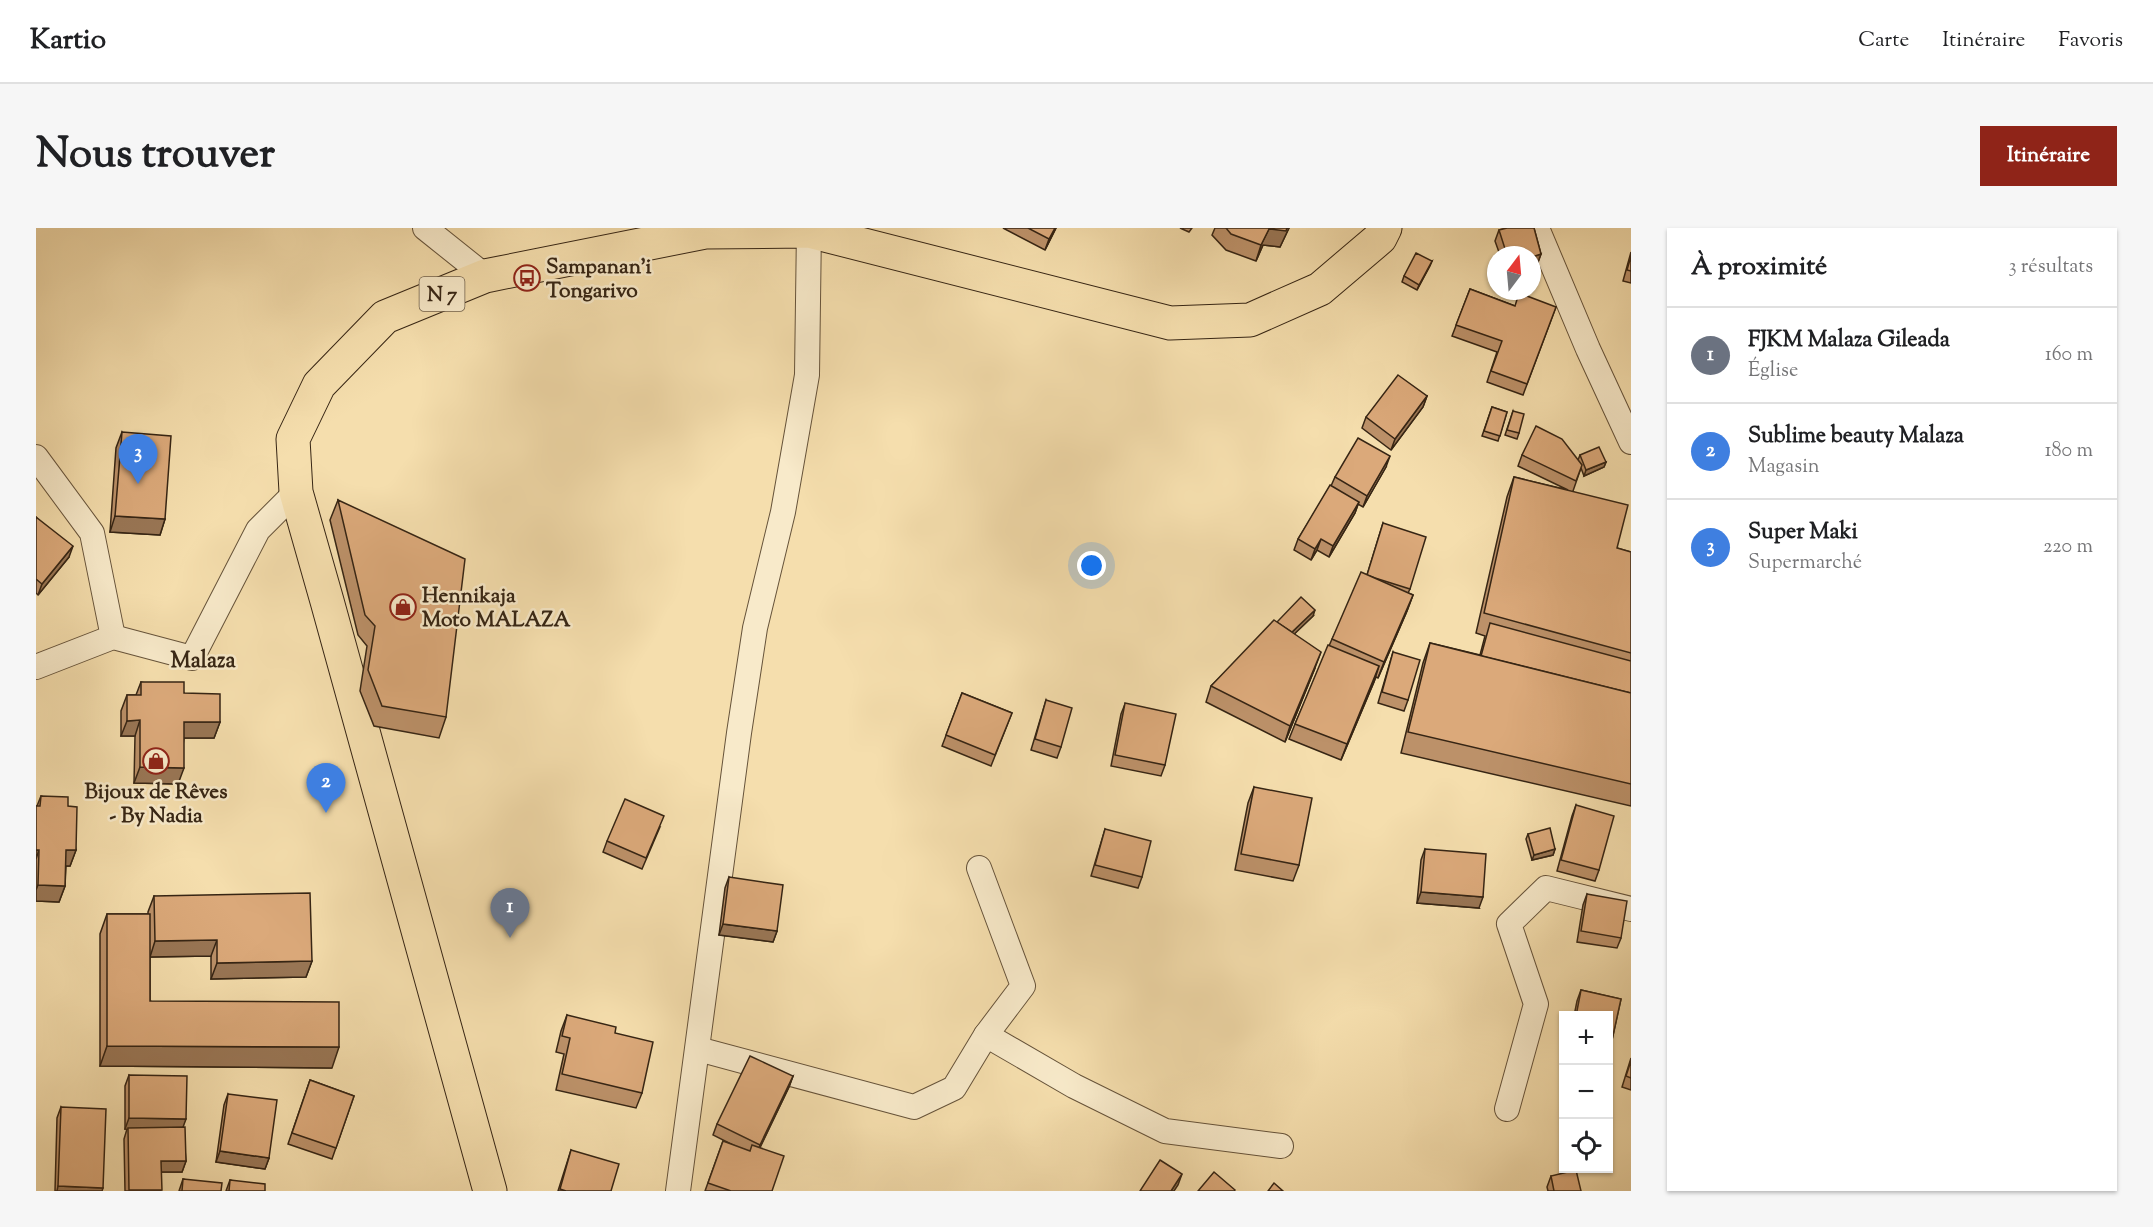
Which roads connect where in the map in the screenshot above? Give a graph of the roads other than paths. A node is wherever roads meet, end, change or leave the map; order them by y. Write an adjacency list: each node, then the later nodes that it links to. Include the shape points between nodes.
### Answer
1 (425, 228): 5 (street)
2 (1385, 228): 4 (main road, N 7, via 1380,238 1320,289 1250,320 1170,323)
3 (1537, 228): 6 (street)
4 (809, 229): 5 (main road, N 7, via 705,232); 14 (street, via 807,375 783,512 755,628)
5 (485, 276): 8 (main road, N 7, via 385,317 320,385 293,439)
6 (1631, 442)
7 (36, 457): 9 (street, via 92,532)
8 (296, 492): 9 (street, via 258,530 192,658); 17 (main road, N 7)
9 (113, 637): 10 (street)
10 (36, 667)
11 (979, 868): 13 (street, via 1023,986)
12 (1631, 909): 15 (street, via 1546,888 1509,924 1536,1004)
13 (986, 1035): 14 (street, via 954,1088 914,1107); 16 (street, via 1074,1086 1165,1131)
14 (698, 1049): 18 (street)
15 (1507, 1109)
16 (1281, 1146)
17 (490, 1191)
18 (678, 1191)

